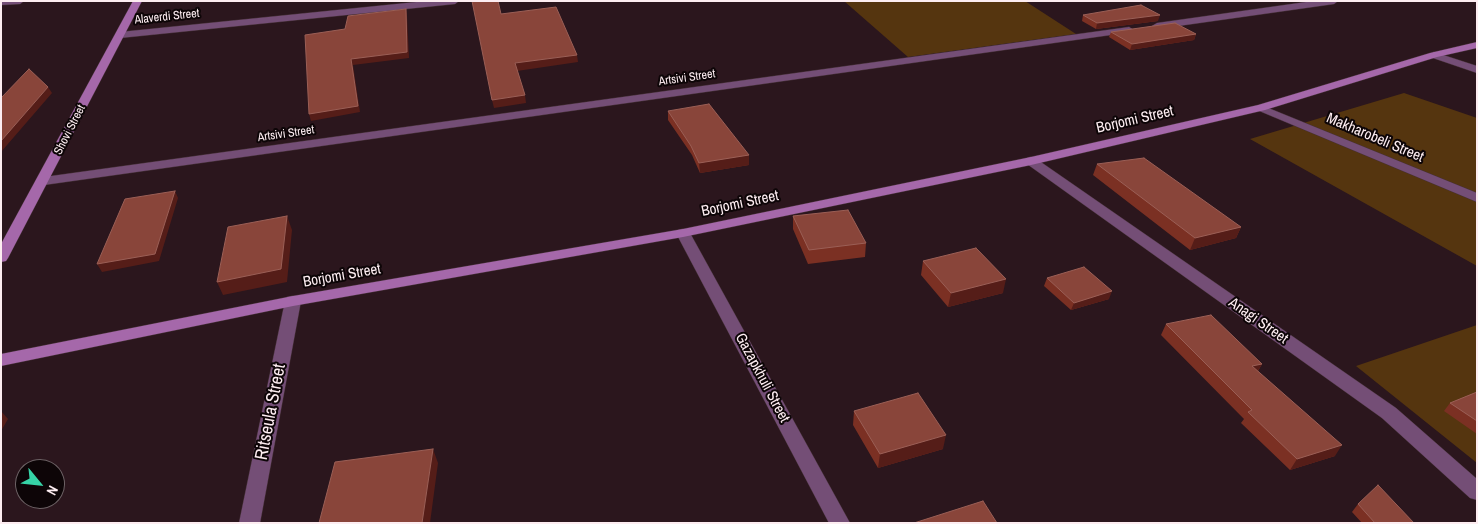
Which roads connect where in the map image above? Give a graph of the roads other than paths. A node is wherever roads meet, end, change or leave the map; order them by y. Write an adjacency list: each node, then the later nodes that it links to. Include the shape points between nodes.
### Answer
1 (20, 1): 6 (street)
2 (138, 1): 8 (street, Shovi Street)
3 (455, 1): 8 (street, Alaverdi Street)
4 (1270, 1): 7 (street)
5 (1334, 1): 7 (street, Artsivi Street)
6 (1, 2)
7 (1286, 8): 14 (street, Artsivi Street)
8 (120, 35): 14 (street, Shovi Street)
9 (1477, 45): 10 (street, Borjomi Street)
10 (1434, 56): 11 (street); 12 (street, Borjomi Street)
11 (1477, 70)
12 (1262, 108): 13 (street, Borjomi Street); 15 (street, Makharobeli Street)
13 (1031, 161): 16 (street, Borjomi Street); 20 (street, Anagi Street, via 1390,413)
14 (44, 182): 17 (street, Shovi Street)
15 (1477, 198)
16 (684, 233): 18 (street, Borjomi Street); 22 (street, Gazapkhuli Street)
17 (1, 258)
18 (293, 301): 19 (street, Borjomi Street); 21 (street, Ritseula Street)
19 (1, 360)
20 (1477, 492)
21 (249, 523)
22 (840, 523)

